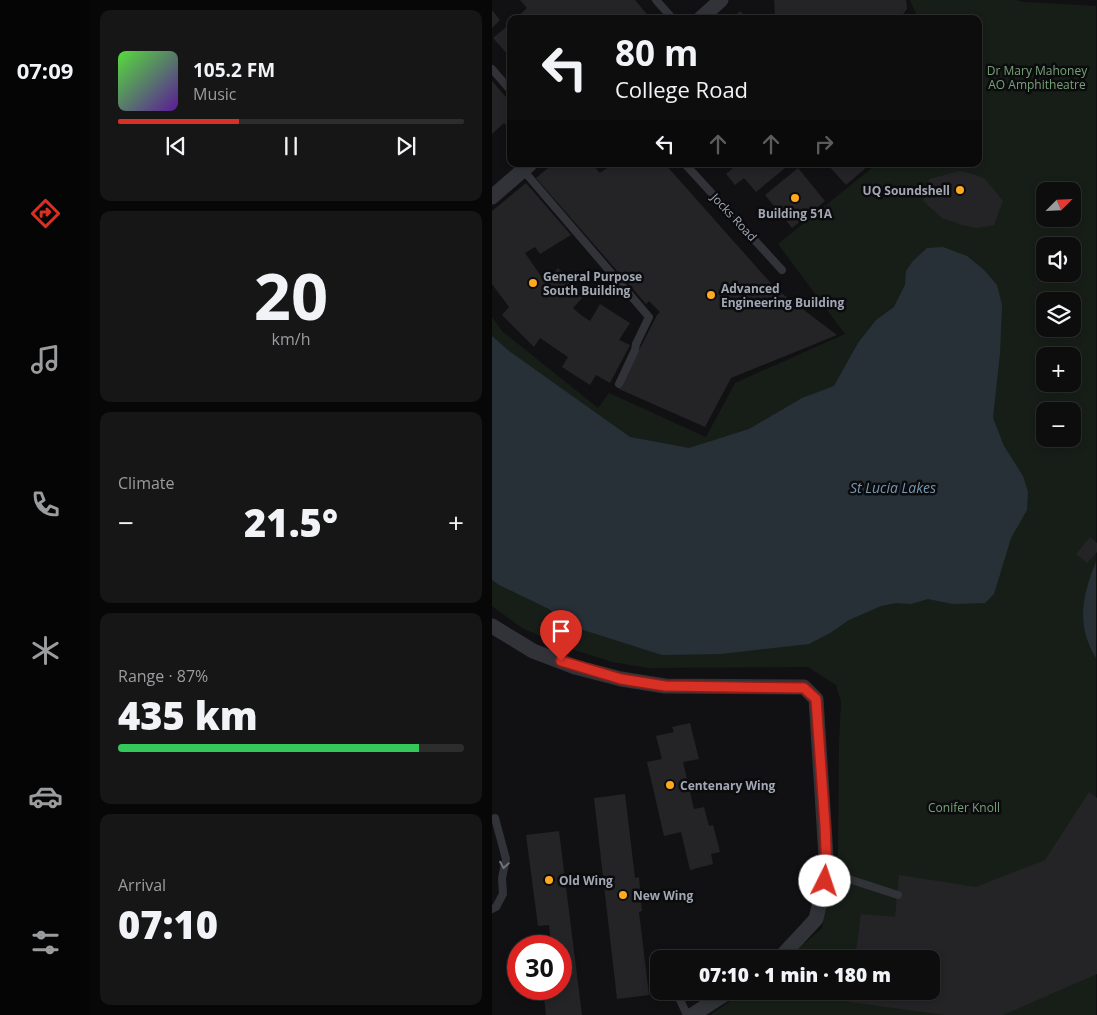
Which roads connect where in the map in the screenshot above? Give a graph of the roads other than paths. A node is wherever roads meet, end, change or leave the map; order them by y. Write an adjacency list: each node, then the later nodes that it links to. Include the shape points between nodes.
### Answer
1 (656, 0): 3 (lane)
2 (721, 0): 4 (street)
3 (669, 15)
4 (704, 15)
5 (492, 69): 6 (lane)
6 (507, 86)
7 (527, 167): 9 (street); 11 (lane, via 648,317)
8 (688, 167): 10 (lane, Jocks Road)
9 (492, 197)
10 (782, 270)
11 (618, 384)
12 (492, 626): 14 (street, via 533,651 575,667 621,679 665,686 804,688 816,699)
13 (495, 818): 16 (lane, one-way to 16, via 506,859 503,894)
14 (827, 872): 15 (lane); 17 (street, via 816,919)
15 (898, 895)
16 (492, 909)
17 (787, 950)
18 (680, 1000): 20 (lane)
19 (716, 1000): 21 (street)
20 (688, 1015)
21 (692, 1015)

